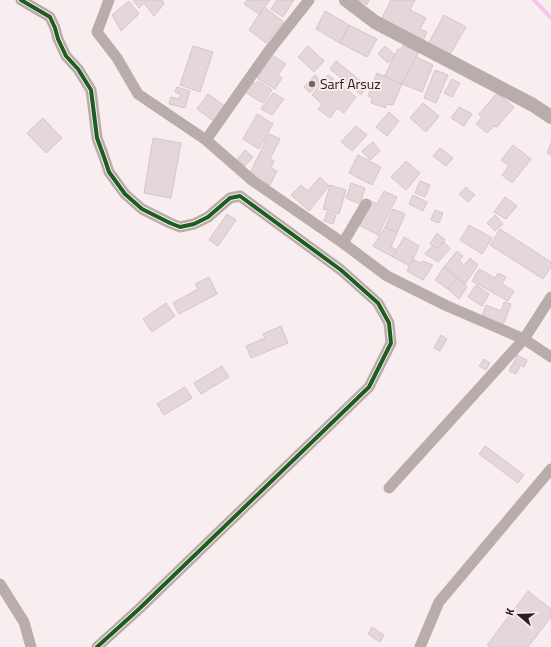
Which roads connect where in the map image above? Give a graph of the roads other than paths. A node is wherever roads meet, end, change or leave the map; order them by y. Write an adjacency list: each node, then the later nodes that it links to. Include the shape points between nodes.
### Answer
1 (21, 0): 16 (street, via 50,17 66,56 91,90 97,138 109,172 125,194 142,209 180,227 208,217 230,198 240,196 341,270 378,303 389,323 391,343 369,387)
2 (109, 0): 6 (street, via 96,32 117,58 138,94)
3 (309, 0): 6 (street, via 268,52)
4 (346, 0): 5 (street, via 375,22 533,105)
5 (551, 117)
6 (206, 140): 8 (street, via 252,181)
7 (366, 204): 8 (street)
8 (343, 243): 10 (street, via 387,276 447,306)
9 (551, 297): 10 (street)
10 (524, 339): 11 (street); 13 (street)
11 (551, 357)
12 (551, 469): 17 (street, via 439,602)
13 (389, 488)
14 (0, 584): 15 (street, via 24,622)
15 (31, 647)
16 (97, 647)
17 (420, 647)

